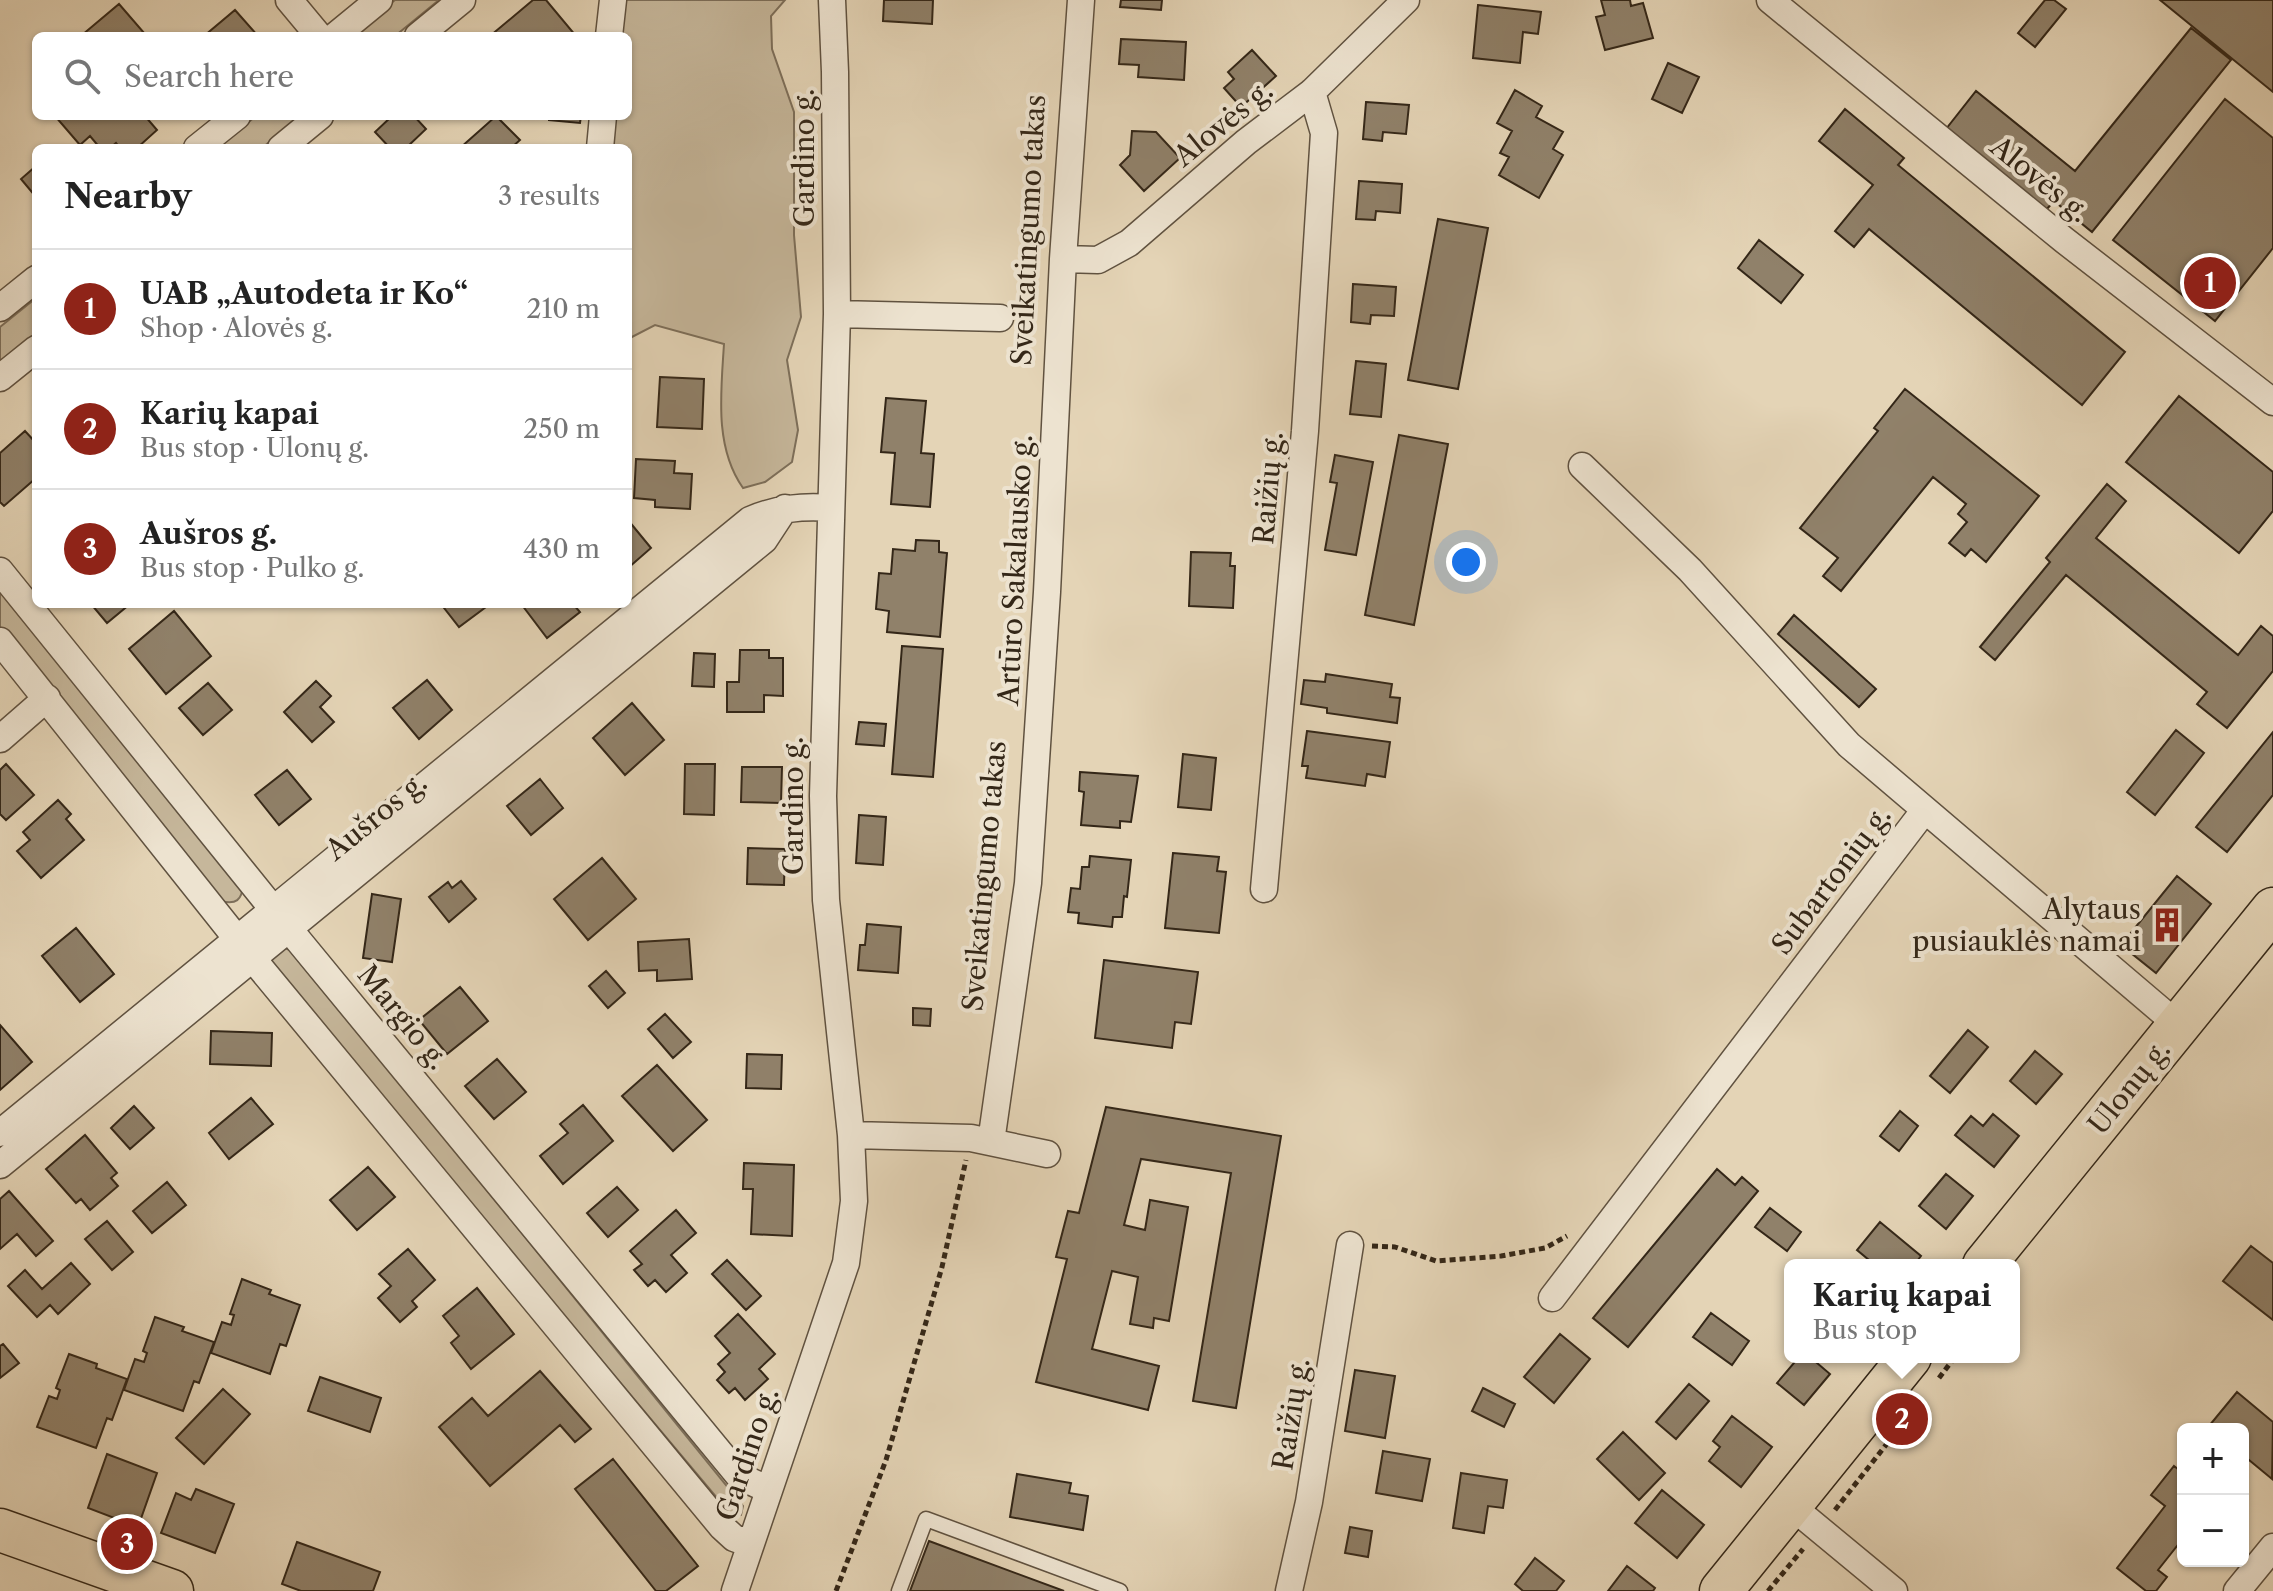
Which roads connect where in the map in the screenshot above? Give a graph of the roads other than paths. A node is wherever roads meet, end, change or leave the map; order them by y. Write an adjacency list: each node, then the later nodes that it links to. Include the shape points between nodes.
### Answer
1 (289, 0): 9 (street)
2 (379, 0): 10 (street)
3 (462, 0): 11 (street)
4 (613, 0): 12 (street)
5 (832, 0): 23 (street, Gardino g.)
6 (1081, 0): 20 (street, Artūro Sakalausko g.)
7 (1406, 0): 13 (street, Alovės g.)
8 (1770, 0): 27 (street, Alovės g.)
9 (316, 32)
10 (340, 32)
11 (423, 32)
12 (609, 32)
13 (1312, 92): 20 (street, Alovės g., via 1129,243 1098,260); 35 (street, Raižių g., via 1324,133 1305,431)
14 (232, 120): 17 (street)
15 (315, 120): 18 (street)
16 (603, 120): 19 (street)
17 (202, 144)
18 (286, 144)
19 (600, 144)
20 (1063, 259): 42 (street, Artūro Sakalausko g., via 1028,883)
21 (32, 282): 22 (street)
22 (0, 308)
23 (837, 314): 24 (street); 29 (street, Gardino g.)
24 (1000, 318)
25 (32, 352): 26 (street)
26 (0, 378)
27 (2273, 402)
28 (1582, 466): 34 (street, Subartonių g., via 1690,570 1849,745)
29 (831, 508): 37 (street, Aušros g., via 785,508 750,520); 41 (street, Gardino g., via 823,796 826,900)
30 (0, 571): 37 (street, Margio g.)
31 (0, 641): 32 (street)
32 (47, 698): 33 (street); 38 (street)
33 (0, 739)
34 (1924, 811): 39 (street); 47 (street, Subartonių g.)
35 (1264, 889)
36 (2273, 909): 39 (main road, Ulonų g.)
37 (281, 919): 38 (street, Aušros g.); 49 (street, Margio g., via 739,1476)
38 (245, 949): 40 (street, Aušros g.); 44 (street, Aušros g.); 52 (street, via 722,1527)
39 (2178, 1025): 46 (main road, Ulonų g.)
40 (0, 1133)
41 (851, 1135): 42 (street); 49 (street, Gardino g., via 854,1201 846,1263)
42 (981, 1140): 43 (street)
43 (1047, 1154)
44 (0, 1165)
45 (1350, 1245): 58 (street, Raižių g., via 1309,1502)
46 (1989, 1259)
47 (1552, 1298)
48 (1923, 1369): 50 (main road)
49 (769, 1490): 52 (street, Gardino g.)
50 (1805, 1517): 59 (main road); 60 (street)
51 (0, 1530): 54 (main road)
52 (750, 1544): 55 (street, Gardino g.)
53 (2273, 1547): 61 (street)
54 (172, 1591)
55 (735, 1591)
56 (899, 1591): 57 (lane, via 926,1519)
57 (1120, 1591)
58 (1289, 1591)
59 (1721, 1591)
60 (1894, 1591)
61 (2237, 1591)

